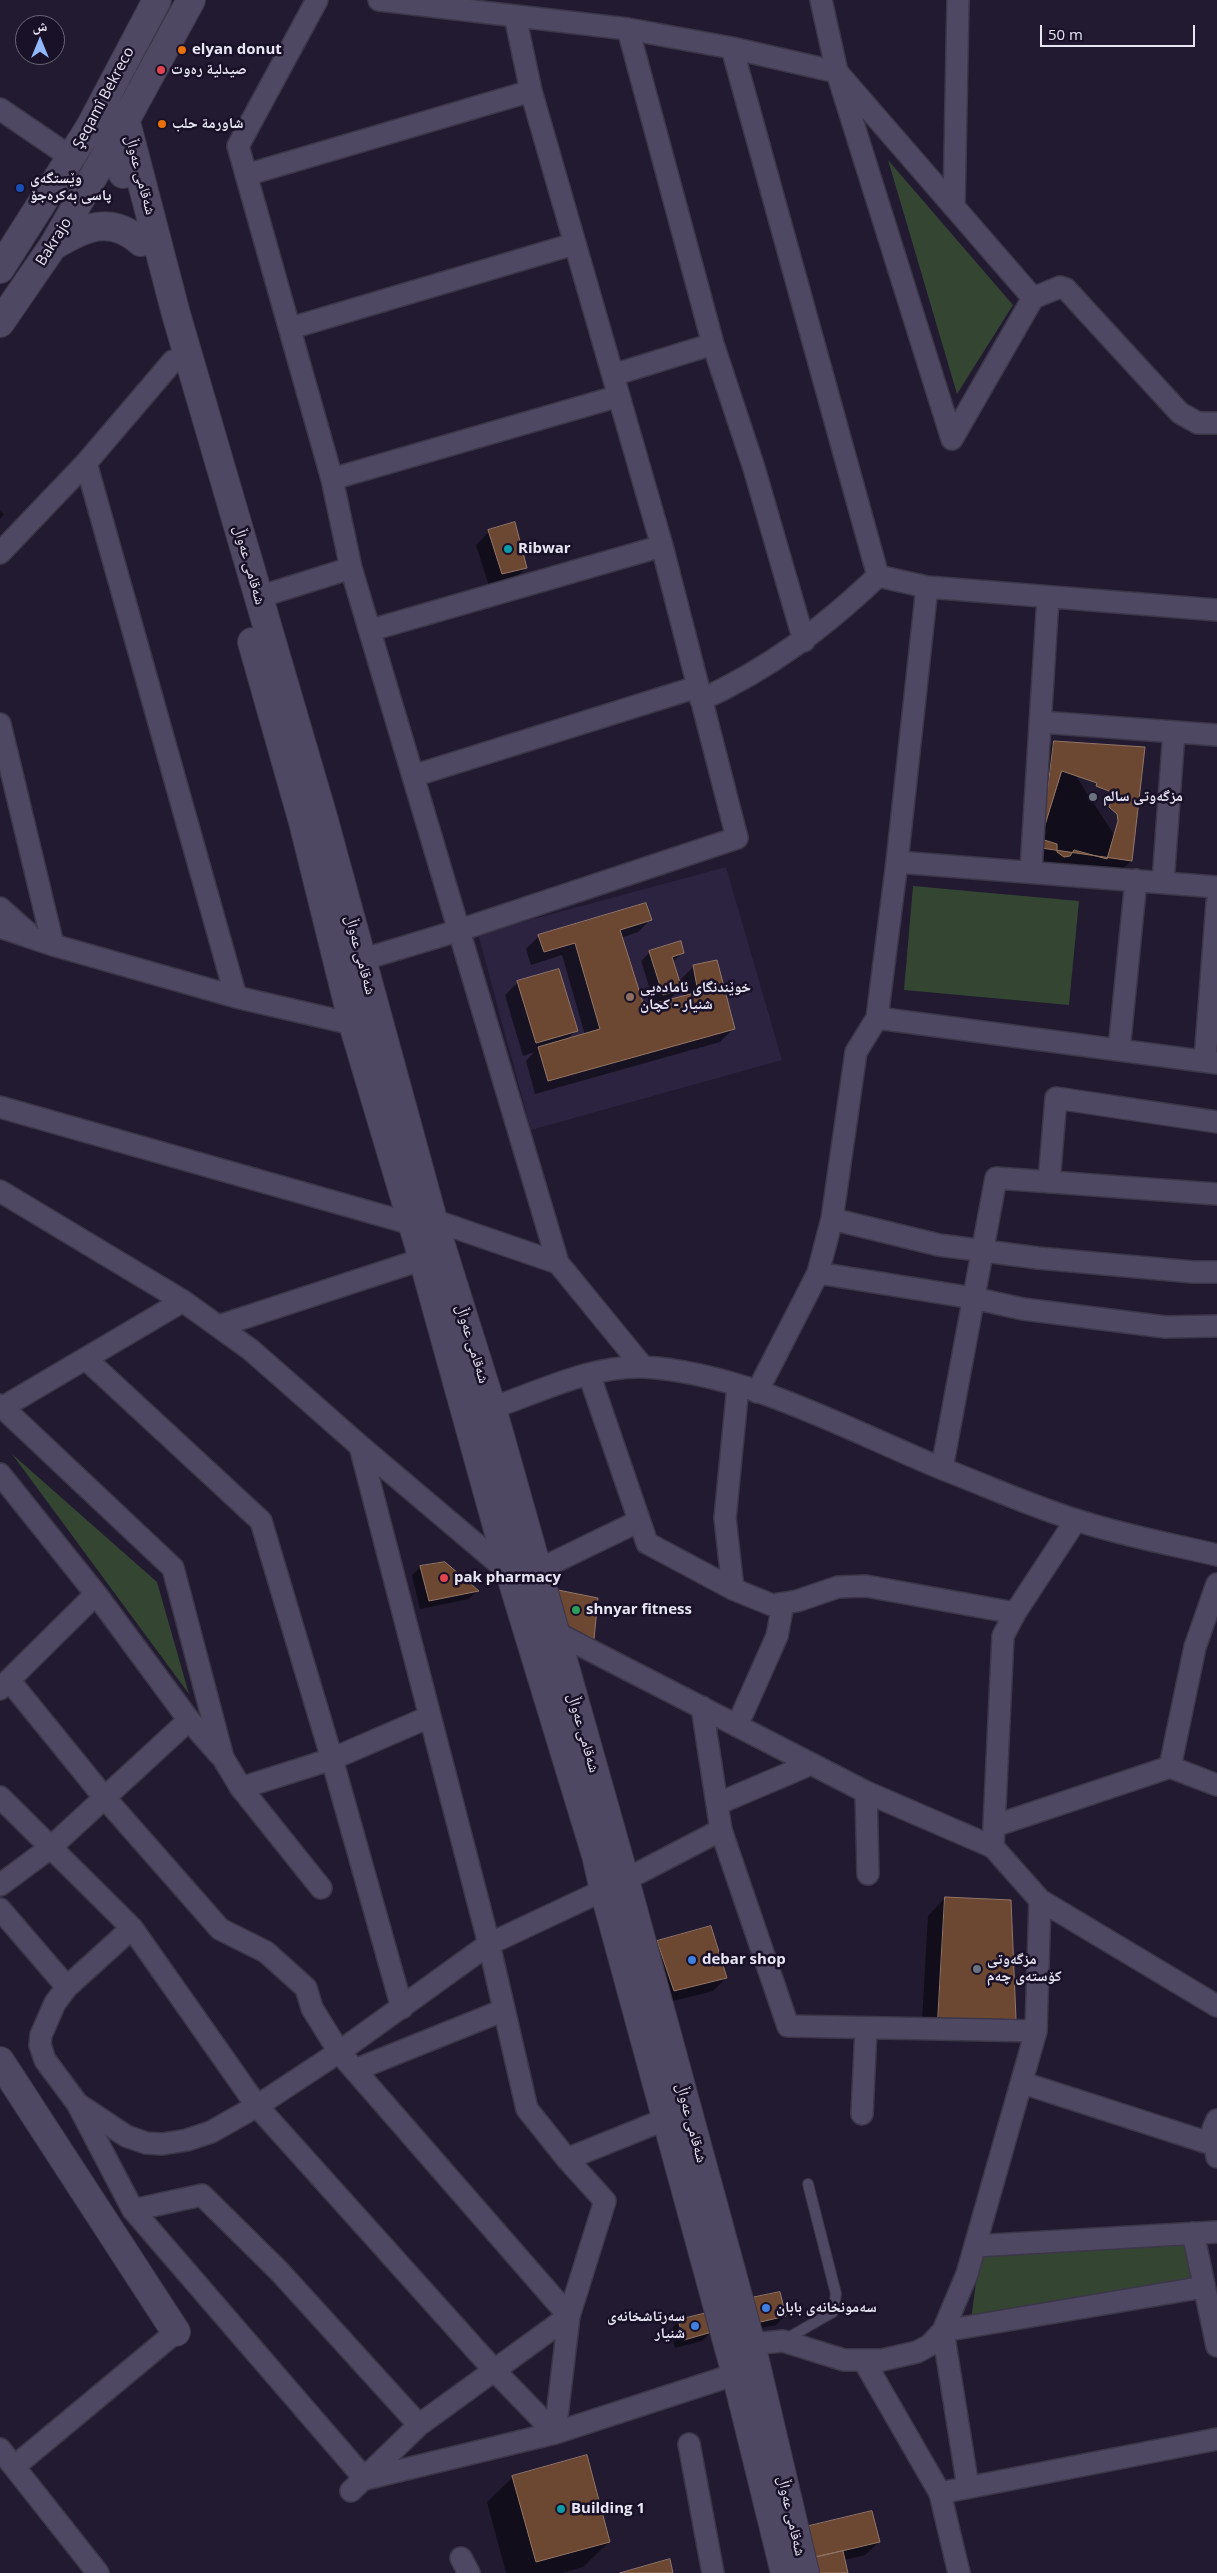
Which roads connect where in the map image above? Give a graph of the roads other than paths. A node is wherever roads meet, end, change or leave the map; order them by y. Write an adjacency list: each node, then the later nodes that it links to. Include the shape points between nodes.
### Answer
1 (157, 0): 13 (main road, Şeqamî Bekreco)
2 (190, 0): 13 (main road, Bakrajo)
3 (317, 0): 15 (street, via 238,146)
4 (379, 0): 7 (street)
5 (821, 0): 10 (street)
6 (958, 0): 18 (street)
7 (514, 16): 8 (street); 11 (street)
8 (628, 29): 9 (street); 26 (street)
9 (732, 48): 10 (street); 36 (street)
10 (838, 72): 18 (street); 23 (street, via 952,439)
11 (531, 91): 15 (street); 20 (street)
12 (0, 110): 14 (street)
13 (108, 123): 14 (main road, Şeqamî Bekreco); 17 (main road, Bakrajo); 19 (main road, شەقامی عەواڵ); 38 (main road, شەقامی عەواڵ, via 176,314)
14 (72, 158): 16 (main road, Şeqamî Bekreco)
15 (246, 175): 25 (street)
16 (54, 184): 17 (main road); 22 (main road, Şeqamî Bekreco)
17 (80, 199): 21 (main road, Bakrajo)
18 (954, 207): 23 (street)
19 (141, 242): 21 (main road, via 121,228 102,226 81,231); 27 (main road, شەقامی عەواڵ)
20 (574, 244): 25 (street); 28 (street)
21 (53, 246): 24 (main road, Bakrajo)
22 (0, 269)
23 (1033, 298): 30 (street, via 1060,287 1066,290 1180,413 1198,423)
24 (0, 323)
25 (291, 328): 32 (street)
26 (712, 344): 28 (street); 42 (street, via 754,468)
27 (173, 361): 31 (street); 63 (main road, شەقامی عەواڵ, via 303,822)
28 (613, 375): 29 (street)
29 (619, 396): 32 (street); 33 (street)
30 (1217, 423)
31 (86, 463): 34 (street); 61 (street)
32 (332, 479): 35 (street)
33 (662, 546): 41 (street); 43 (street)
34 (0, 554)
35 (351, 568): 38 (street); 41 (street)
36 (878, 576): 37 (street); 42 (street)
37 (928, 587): 39 (street); 49 (street)
38 (259, 597): 60 (main road, شەقامی عەواڵ)
39 (1048, 597): 40 (street); 44 (street)
40 (1217, 610)
41 (370, 630): 48 (street)
42 (804, 641): 43 (street, via 736,683)
43 (699, 694): 48 (street); 57 (street, via 737,838)
44 (1040, 722): 46 (street); 50 (street)
45 (0, 724): 59 (street)
46 (1174, 732): 47 (street); 52 (street)
47 (1217, 735)
48 (413, 776): 57 (street)
49 (897, 862): 50 (street); 62 (street)
50 (1031, 870): 51 (street)
51 (1136, 880): 52 (street); 64 (street)
52 (1163, 882): 53 (street)
53 (1217, 886)
54 (1217, 903): 65 (street)
55 (0, 908): 58 (street)
56 (0, 927): 58 (street)
57 (458, 931): 60 (street); 75 (street)
58 (30, 936): 59 (street)
59 (53, 945): 61 (street)
60 (361, 960): 72 (main road, شەقامی عەواڵ)
61 (236, 997): 63 (street)
62 (877, 1018): 64 (street); 71 (street, via 856,1052)
63 (353, 1024): 72 (main road, شەقامی عەواڵ)
64 (1119, 1050): 65 (street)
65 (1211, 1062)
66 (0, 1107): 72 (street)
67 (1217, 1122): 68 (street, via 1056,1098)
68 (1049, 1182): 70 (street); 73 (street, via 996,1178)
69 (0, 1191): 79 (street)
70 (1217, 1194)
71 (832, 1219): 73 (street, via 939,1244); 77 (street)
72 (422, 1222): 74 (main road, شەقامی عەواڵ); 75 (street); 87 (main road, شەقامی عەواڵ)
73 (982, 1250): 76 (street, via 1136,1268); 78 (street)
74 (423, 1259): 80 (street); 95 (main road, شەقامی عەواڵ)
75 (558, 1264): 83 (street)
76 (1217, 1272)
77 (818, 1273): 78 (street); 85 (street)
78 (973, 1298): 81 (street, via 1023,1309 1165,1327); 89 (street)
79 (183, 1301): 80 (street); 82 (street)
80 (220, 1326): 88 (street)
81 (1217, 1326)
82 (86, 1359): 86 (street); 109 (street, via 261,1521)
83 (642, 1367): 84 (street); 85 (street, via 698,1375)
84 (589, 1374): 87 (street); 92 (street)
85 (748, 1389): 89 (street); 97 (street, via 725,1518)
86 (1, 1407): 108 (street, via 172,1568)
87 (492, 1408): 94 (main road, شەقامی عەواڵ)
88 (360, 1446): 95 (street); 105 (street)
89 (942, 1468): 91 (street)
90 (0, 1474): 98 (street)
91 (1076, 1520): 93 (street); 100 (street)
92 (639, 1521): 94 (street); 97 (street, via 647,1543)
93 (1217, 1556)
94 (536, 1571): 102 (main road, شەقامی عەواڵ)
95 (510, 1573): 101 (main road, شەقامی عەواڵ)
96 (1217, 1584): 111 (street, via 1195,1647)
97 (733, 1589): 99 (street, via 762,1602)
98 (96, 1594): 103 (street); 106 (street)
99 (783, 1604): 100 (street, via 838,1587 866,1586); 107 (street, via 777,1636)
100 (1015, 1613): 118 (street, via 1003,1636)
101 (525, 1620): 102 (street); 124 (main road, شەقامی عەواڵ, via 596,1855)
102 (552, 1630): 104 (street); 124 (main road, شەقامی عەواڵ)
103 (4, 1684): 116 (street)
104 (702, 1708): 107 (street); 117 (street)
105 (429, 1718): 109 (street); 129 (street)
106 (189, 1720): 108 (street); 116 (street)
107 (737, 1726): 110 (street)
108 (223, 1758): 113 (street)
109 (332, 1759): 113 (street); 132 (street)
110 (811, 1764): 114 (street); 117 (street)
111 (1170, 1767): 112 (street); 118 (street)
112 (1217, 1785)
113 (241, 1788): 125 (street)
114 (866, 1792): 120 (street); 122 (street)
115 (0, 1797): 121 (street)
116 (104, 1797): 121 (street); 136 (street, via 220,1929 266,1952 306,1988 312,2008)
117 (717, 1804): 119 (street)
118 (994, 1826): 120 (street)
119 (721, 1830): 124 (street); 134 (street, via 788,2026)
120 (993, 1847): 126 (street)
121 (50, 1848): 123 (street); 128 (street)
122 (868, 1874)
123 (0, 1885)
124 (614, 1885): 129 (street); 143 (main road, شەقامی عەواڵ); 157 (main road, شەقامی عەواڵ)
125 (321, 1888)
126 (1040, 1900): 131 (street); 135 (street)
127 (0, 1909): 130 (street)
128 (132, 1928): 130 (street); 141 (street)
129 (489, 1944): 132 (street); 133 (street)
130 (67, 1987): 140 (street, via 46,2021 40,2045 45,2060)
131 (1217, 2006)
132 (402, 2008): 136 (street)
133 (504, 2010): 138 (street); 146 (street, via 527,2110)
134 (866, 2029): 135 (street); 142 (street)
135 (1036, 2031): 139 (street)
136 (339, 2052): 138 (street); 141 (street)
137 (0, 2061): 154 (main road)
138 (354, 2070): 153 (street)
139 (1023, 2083): 145 (street); 151 (street)
140 (77, 2103): 141 (street, via 126,2136 162,2144 211,2132); 148 (street)
141 (257, 2106): 160 (street)
142 (862, 2114)
143 (666, 2119): 146 (street); 161 (main road, شەقامی عەواڵ)
144 (1217, 2120): 145 (street, via 1213,2129)
145 (1216, 2151)
146 (567, 2159): 153 (street, via 605,2201)
147 (808, 2184): 156 (lane, via 836,2294 833,2312)
148 (133, 2210): 162 (street, via 202,2196 279,2271); 168 (street)
149 (1217, 2232): 150 (street)
150 (1193, 2233): 151 (street); 152 (street)
151 (975, 2246): 155 (street)
152 (1204, 2287): 155 (street); 158 (street)
153 (569, 2316): 160 (street); 163 (street)
154 (176, 2332): 167 (street)
155 (943, 2332): 159 (street, via 917,2352); 169 (street)
156 (783, 2341): 157 (street); 159 (street, via 844,2360)
157 (751, 2344): 174 (main road, شەقامی عەواڵ)
158 (1217, 2346)
159 (864, 2361): 170 (street)
160 (494, 2370): 162 (street); 163 (street)
161 (736, 2374): 163 (street); 173 (main road, شەقامی عەواڵ)
162 (419, 2425): 168 (street)
163 (555, 2433): 168 (street)
164 (1217, 2439): 169 (street)
165 (689, 2444): 172 (street)
166 (0, 2449): 167 (street)
167 (15, 2466): 171 (street)
168 (358, 2485)
169 (968, 2487): 170 (street)
170 (940, 2492): 175 (street)
171 (98, 2573)
172 (713, 2573)
173 (785, 2573)
174 (805, 2573)
175 (959, 2573)

